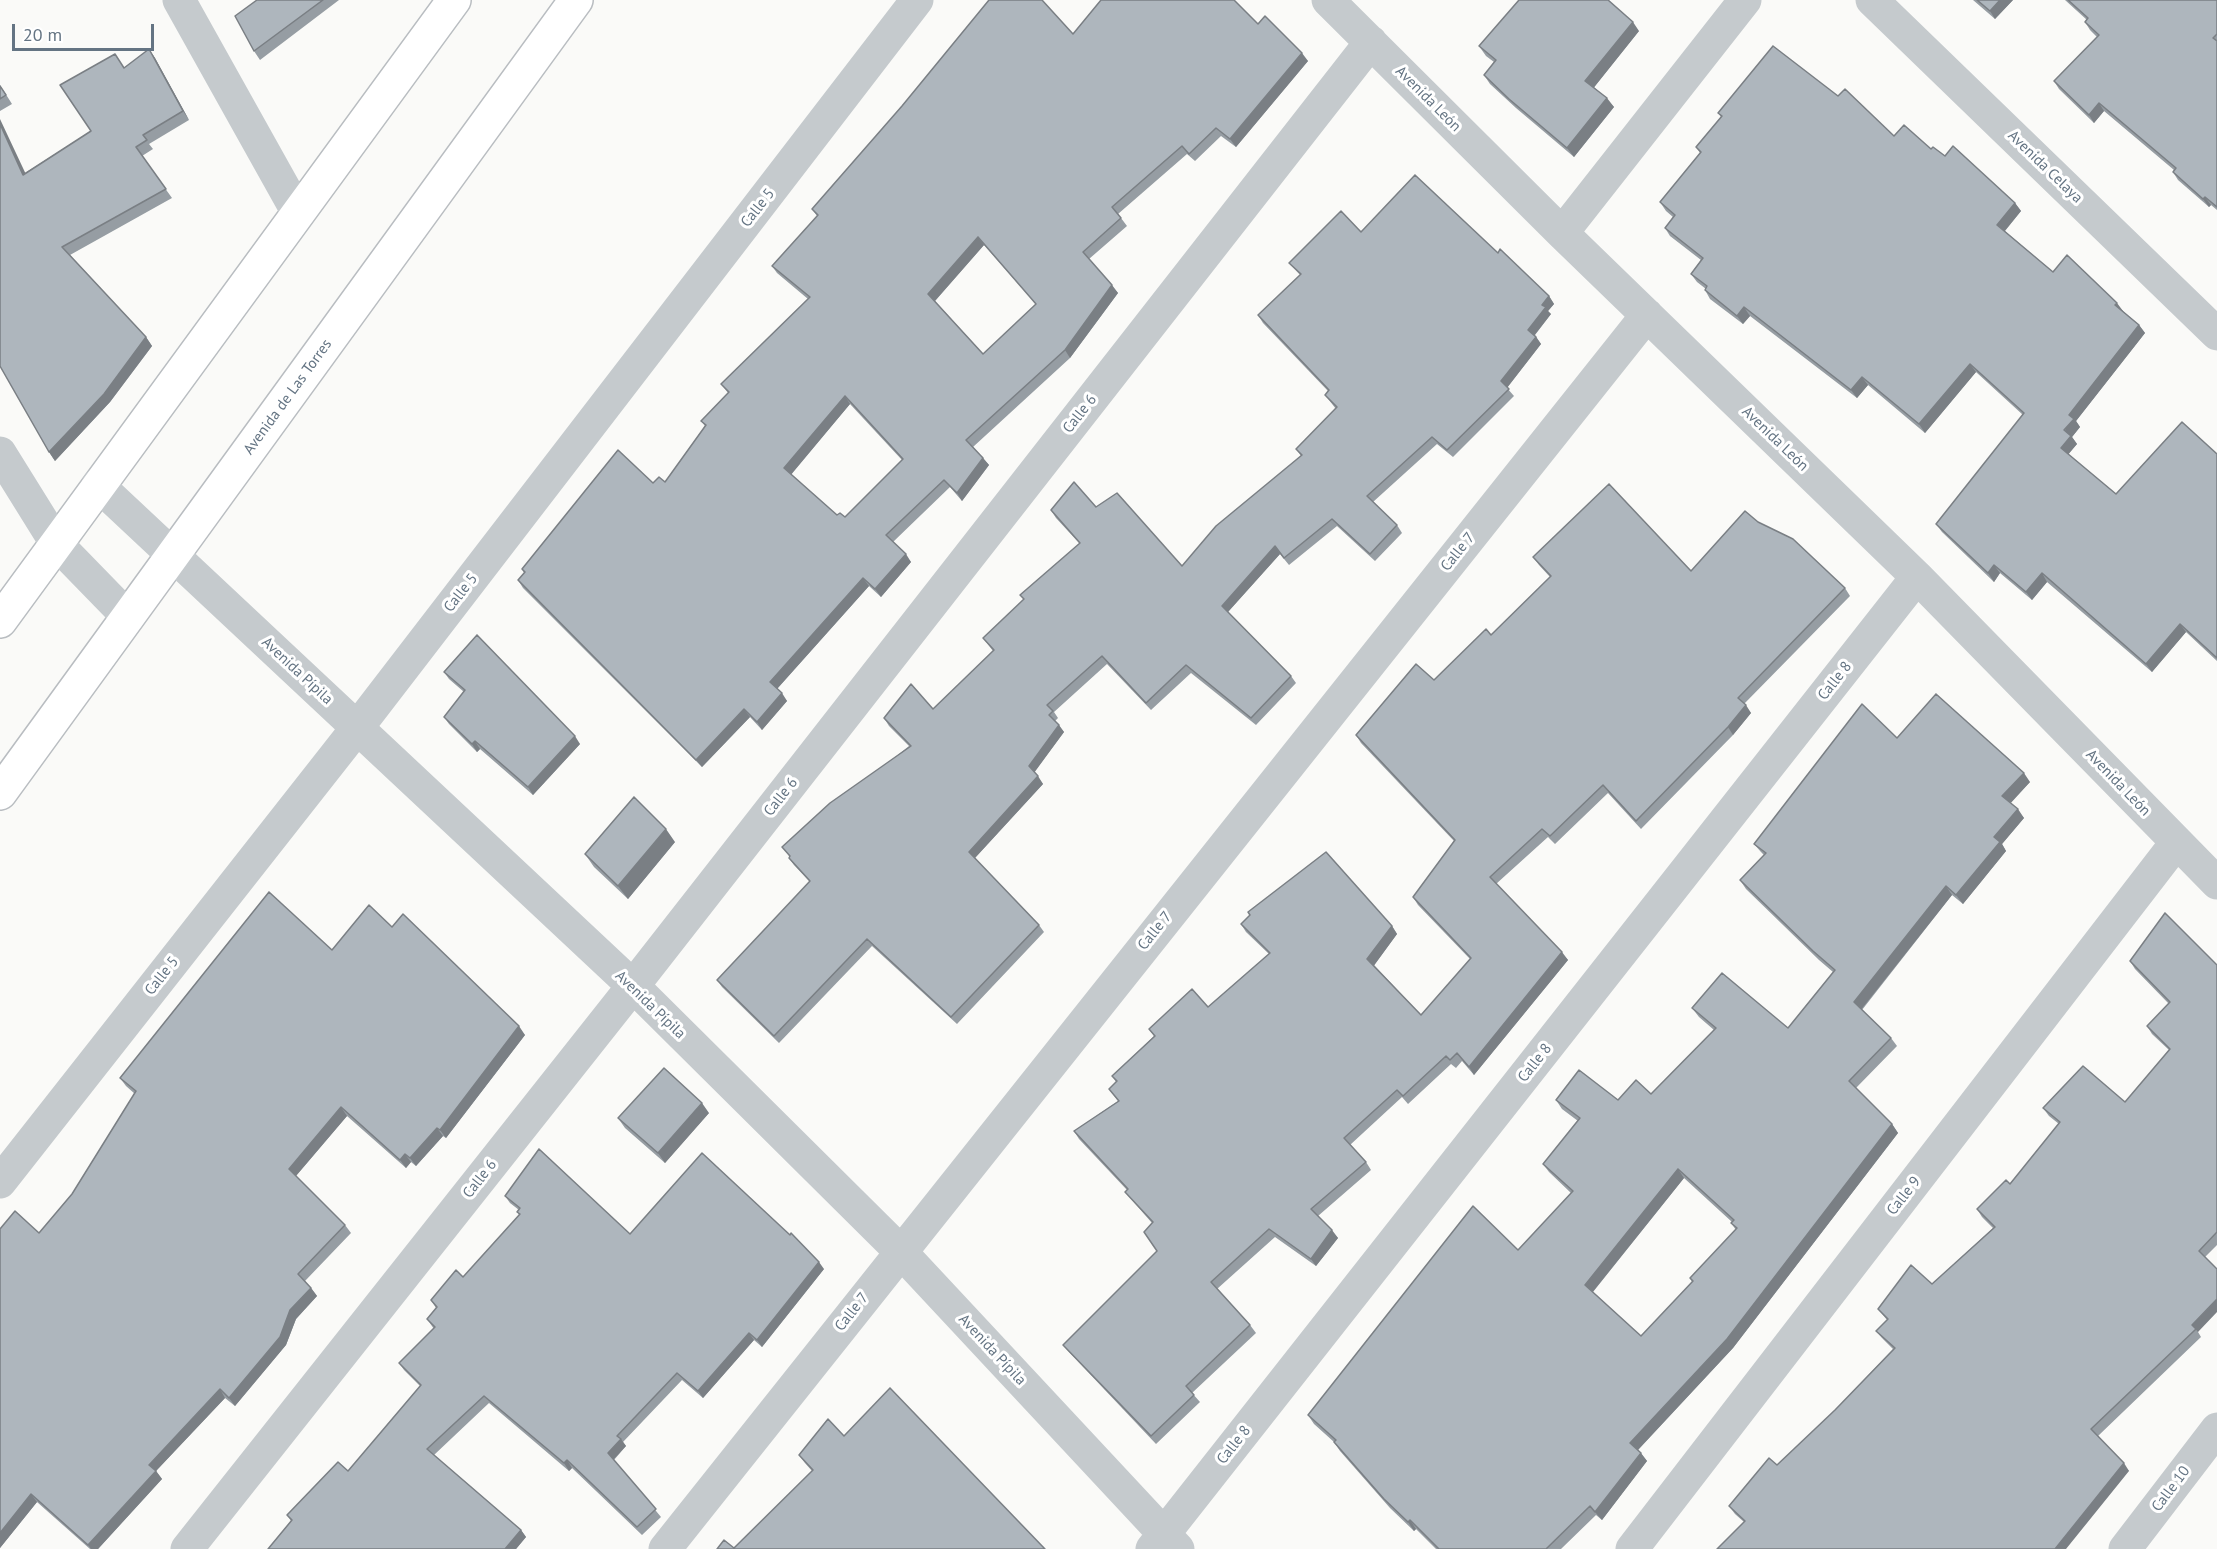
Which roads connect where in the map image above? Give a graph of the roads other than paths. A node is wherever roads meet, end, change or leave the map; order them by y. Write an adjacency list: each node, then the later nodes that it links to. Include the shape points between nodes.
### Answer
1 (179, 0): 9 (street)
2 (454, 0): 9 (main road)
3 (576, 0): 16 (main road, Avenida de Las Torres)
4 (917, 0): 20 (street, Calle 5)
5 (1328, 0): 8 (street, Avenida León)
6 (1745, 0): 10 (street)
7 (1872, 0): 12 (street, Avenida Celaya)
8 (1371, 42): 10 (street, Avenida León); 24 (street, Calle 6)
9 (298, 213): 14 (main road)
10 (1562, 233): 11 (street, Avenida León)
11 (1647, 315): 17 (street, Avenida León); 26 (street, Calle 7)
12 (2217, 334)
13 (0, 453): 15 (street)
14 (98, 485): 15 (main road); 16 (street, Avenida Pípila)
15 (56, 543): 18 (street); 19 (main road)
16 (173, 555): 18 (main road, Avenida de Las Torres); 20 (street, Avenida Pípila)
17 (1917, 577): 22 (street, Avenida León); 28 (street, Calle 8)
18 (128, 617): 21 (main road, Avenida de Las Torres)
19 (0, 621)
20 (357, 728): 24 (street, Avenida Pípila); 25 (street, Calle 5)
21 (0, 793)
22 (2176, 843): 23 (street, Avenida León); 31 (street, Calle 9)
23 (2217, 883)
24 (633, 986): 26 (street, Avenida Pípila); 29 (street, Calle 6)
25 (0, 1182)
26 (900, 1251): 28 (street, Avenida Pípila); 30 (street, Calle 7)
27 (2217, 1429): 32 (street, Calle 10)
28 (1165, 1544)
29 (188, 1549)
30 (665, 1549)
31 (1632, 1549)
32 (2125, 1549)

